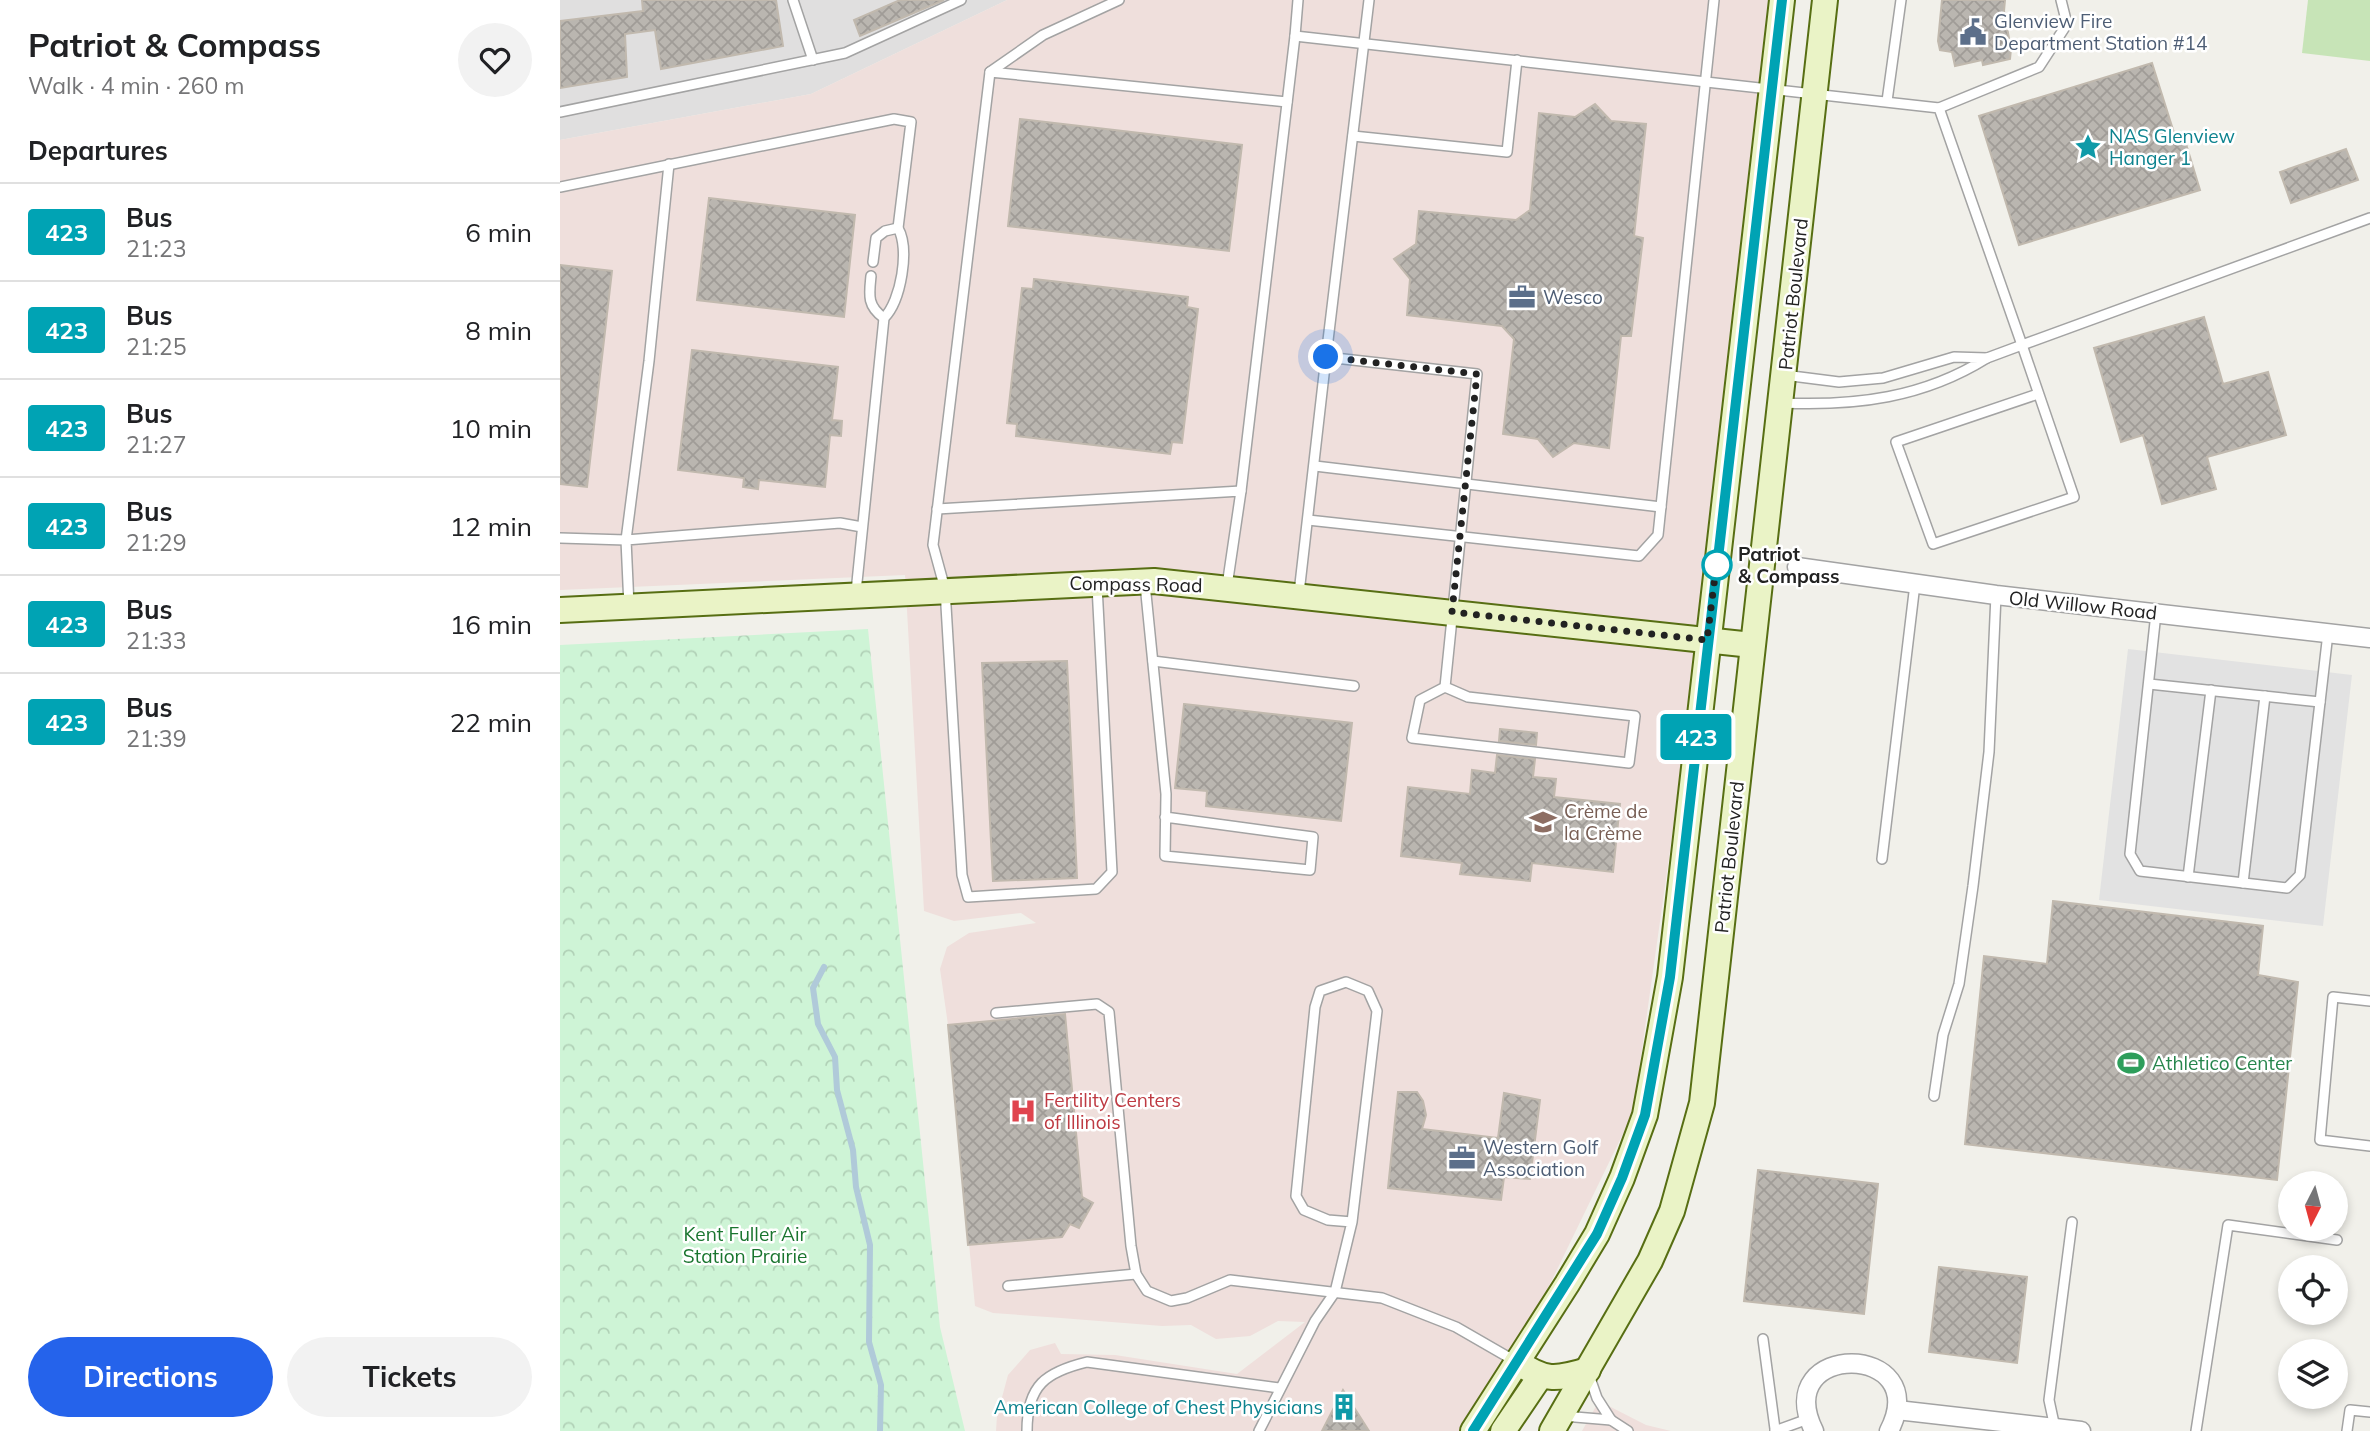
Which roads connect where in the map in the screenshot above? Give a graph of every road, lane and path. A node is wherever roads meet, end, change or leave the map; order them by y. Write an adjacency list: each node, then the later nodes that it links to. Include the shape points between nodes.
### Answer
1 (793, 0): 13 (lane)
2 (961, 0): 13 (lane, via 845,52)
3 (1119, 0): 15 (lane, via 1043,35)
4 (1298, 0): 11 (lane)
5 (1369, 0): 12 (lane)
6 (1714, 0): 16 (lane)
7 (1782, 0): 17 (main road)
8 (1825, 0): 18 (main road, Patriot Boulevard)
9 (1902, 0): 19 (lane)
10 (2061, 0): 21 (lane, via 2067,24 2039,67)
11 (1295, 36): 12 (lane); 20 (lane)
12 (1364, 42): 14 (lane); 23 (lane)
13 (813, 60): 22 (lane)
14 (1517, 60): 16 (lane); 23 (lane, via 1507,152)
15 (990, 72): 20 (lane); 41 (lane)
16 (1705, 81): 17 (lane); 40 (lane)
17 (1772, 90): 18 (lane); 62 (main road)
18 (1815, 93): 19 (lane); 34 (main road, Patriot Boulevard)
19 (1887, 101): 21 (lane)
20 (1287, 102): 39 (lane)
21 (1939, 108): 31 (lane)
22 (560, 112)
23 (1353, 136): 32 (lane)
24 (669, 164): 25 (lane); 27 (lane, via 894,119 911,122); 46 (lane)
25 (560, 187)
26 (2370, 218): 31 (lane)
27 (898, 228): 28 (lane, via 876,238); 30 (lane, via 904,240 898,296 894,309)
28 (873, 262)
29 (871, 276): 30 (lane, via 868,299)
30 (884, 318): 43 (lane)
31 (2022, 345): 33 (lane); 35 (lane)
32 (1326, 357): 37 (lane); 38 (lane, via 1477,374)
33 (1987, 358): 34 (lane, via 1954,357 1883,378 1839,382); 36 (lane, via 1960,375 1887,399 1838,405)
34 (1784, 375): 36 (main road, Patriot Boulevard)
35 (2038, 394): 35 (lane, via 2074,497 1933,544 1896,442)
36 (1781, 403): 63 (main road, Patriot Boulevard)
37 (1315, 466): 38 (lane); 42 (lane)
38 (1467, 484): 40 (lane); 45 (lane)
39 (1241, 491): 41 (lane); 51 (lane)
40 (1661, 508): 45 (lane, via 1658,535 1639,556)
41 (937, 509): 52 (lane, via 933,545)
42 (1308, 520): 45 (lane); 54 (lane)
43 (862, 527): 46 (lane, via 840,523); 53 (lane)
44 (560, 538): 46 (lane)
45 (1461, 538): 58 (lane)
46 (626, 540): 56 (lane)
47 (1797, 567): 50 (street, Old Willow Road)
48 (1145, 580): 49 (main road, Compass Road); 51 (main road, Compass Road); 64 (lane)
49 (1097, 581): 52 (main road, Compass Road); 52 (lane, via 1112,872 1096,889 968,897 962,875)
50 (1915, 584): 55 (street, Old Willow Road); 72 (lane)
51 (1227, 587): 54 (main road, Compass Road)
52 (945, 589): 53 (main road, Compass Road)
53 (856, 594): 56 (main road, Compass Road)
54 (1299, 595): 58 (main road, Compass Road)
55 (1996, 595): 59 (street, Old Willow Road); 77 (lane, via 1989,752 1973,887 1959,984 1943,1034)
56 (629, 606): 57 (main road, Compass Road)
57 (560, 610)
58 (1452, 612): 62 (main road, Compass Road); 67 (lane)
59 (2156, 613): 60 (street, Old Willow Road); 65 (lane)
60 (2328, 633): 61 (street, Old Willow Road); 70 (lane)
61 (2370, 638)
62 (1707, 640): 63 (main road, Compass Road); 86 (main road, via 1670,977 1645,1115 1597,1234)
63 (1752, 645): 87 (main road, Patriot Boulevard, via 1699,1116 1672,1211 1656,1249)
64 (1153, 661): 66 (lane); 71 (lane)
65 (2149, 684): 68 (lane); 73 (lane, via 2130,854 2140,871)
66 (1354, 686)
67 (1446, 687): 67 (lane, via 1420,700 1412,738 1629,763 1635,716 1468,697)
68 (2211, 690): 69 (lane); 73 (lane)
69 (2265, 696): 70 (lane); 74 (lane)
70 (2320, 702): 74 (lane, via 2300,875 2287,888)
71 (1166, 817): 71 (lane, via 1165,856 1310,870 1313,837)
72 (1882, 859)
73 (2188, 877): 74 (lane)
74 (2243, 883)
75 (2370, 1001): 78 (lane, via 2333,997 2319,1140)
76 (996, 1013): 82 (lane, via 1097,1004 1110,1012)
77 (1934, 1096)
78 (2370, 1146)
79 (1352, 1222): 79 (lane, via 1377,1011 1368,991 1346,982 1320,991 1315,1007 1296,1196 1304,1210 1328,1220); 84 (lane)
80 (2072, 1222): 95 (lane, via 2049,1401)
81 (2278, 1232): 104 (lane, via 2228,1225)
82 (1136, 1274): 83 (lane); 84 (lane, via 1147,1291 1171,1300 1230,1280)
83 (1008, 1286)
84 (1335, 1292): 86 (lane, via 1382,1298 1456,1327); 89 (lane)
85 (1763, 1339): 96 (lane)
86 (1517, 1362): 88 (main road); 99 (main road)
87 (1588, 1370): 88 (main road); 92 (lane, via 1597,1398); 93 (main road, Patriot Boulevard)
88 (1539, 1378): 100 (main road)
89 (1279, 1388): 97 (lane, via 1087,1362 1058,1369 1040,1382 1027,1412); 98 (lane)
90 (1897, 1410): 94 (street, via 1896,1395 1881,1371 1861,1362 1840,1362 1816,1378 1807,1397); 95 (street); 102 (street)
91 (2370, 1412): 105 (lane, via 2350,1410)
92 (1611, 1419): 93 (lane); 101 (lane)
93 (1557, 1423)
94 (1811, 1425): 96 (lane)
95 (2054, 1429): 103 (street)
96 (1775, 1430)
97 (1027, 1431)
98 (1259, 1431)
99 (1473, 1431)
100 (1503, 1431)
101 (1629, 1431)
102 (1890, 1431)
103 (2081, 1431)
104 (2196, 1431)
105 (2347, 1431)

